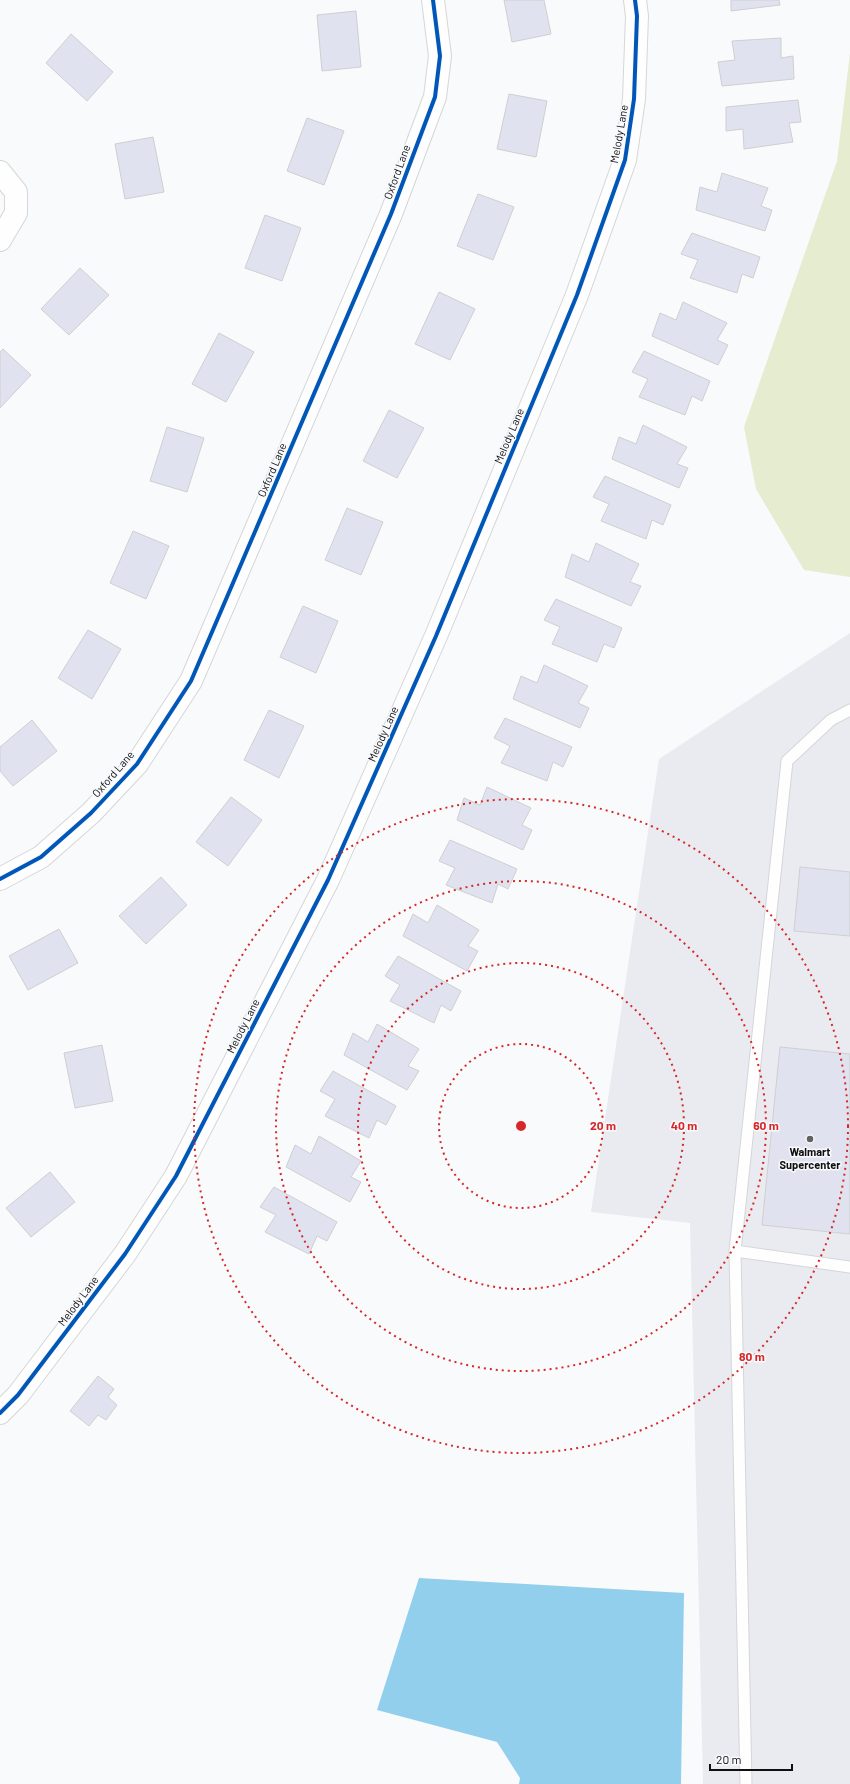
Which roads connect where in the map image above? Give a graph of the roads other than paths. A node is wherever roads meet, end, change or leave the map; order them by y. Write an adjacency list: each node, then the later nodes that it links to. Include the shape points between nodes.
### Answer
1 (433, 0): 6 (street, Oxford Lane, via 440,56 435,97 391,214 191,681 137,764 91,813 41,857)
2 (635, 0): 9 (street, Melody Lane, via 637,16 634,99 625,160 617,183 577,296 436,636 328,880 176,1176 125,1254 18,1395)
3 (0, 172): 4 (street, via 16,192 16,213)
4 (0, 240)
5 (850, 710): 7 (lane, via 831,720 788,761)
6 (0, 879)
7 (735, 1251): 8 (lane); 10 (lane)
8 (850, 1267)
9 (0, 1413)
10 (746, 1784)

